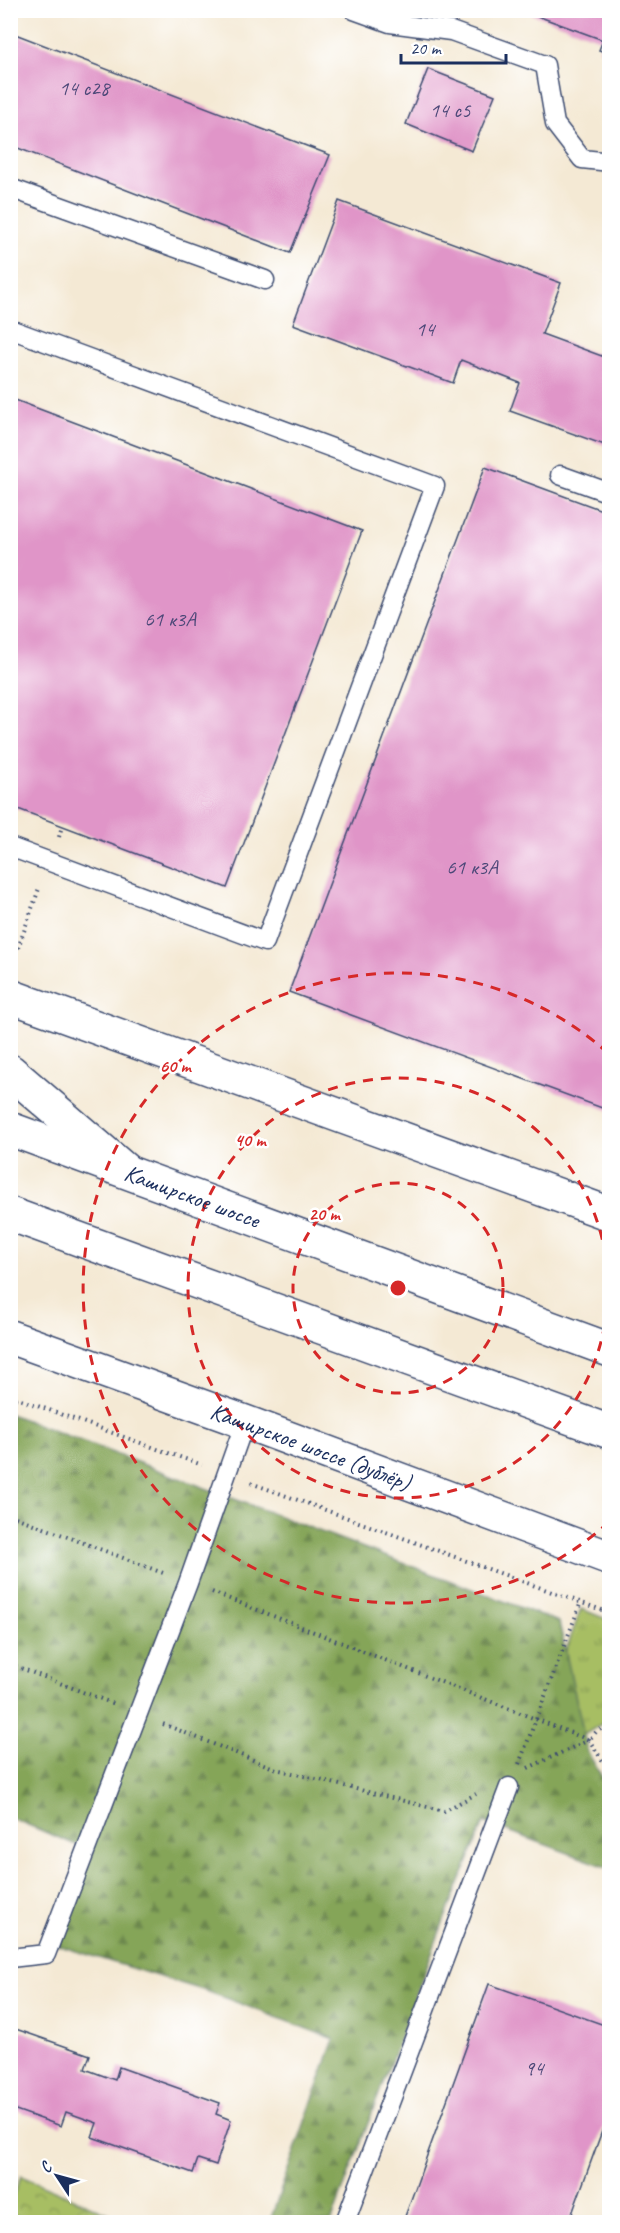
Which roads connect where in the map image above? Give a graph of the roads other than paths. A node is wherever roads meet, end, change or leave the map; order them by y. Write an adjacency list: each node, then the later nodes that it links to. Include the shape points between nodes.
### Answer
1 (354, 10): 2 (lane, via 390,23 451,31 545,65 555,124 582,159)
2 (609, 162)
3 (10, 188): 4 (lane)
4 (265, 280)
5 (10, 328): 8 (lane, via 435,486 265,942)
6 (560, 475): 7 (lane)
7 (609, 494)
8 (10, 847)
9 (10, 996): 14 (main road)
10 (10, 1071): 12 (main road)
11 (10, 1129): 12 (main road, Каширское шоссе)
12 (129, 1173): 16 (main road, Каширское шоссе)
13 (10, 1214): 18 (main road)
14 (609, 1214)
15 (10, 1337): 17 (main road, Каширское шоссе (дублёр))
16 (609, 1350)
17 (245, 1422): 19 (main road, Каширское шоссе (дублёр)); 21 (lane, via 188,1583 46,1954)
18 (609, 1432)
19 (609, 1558)
20 (512, 1781): 22 (lane)
21 (10, 1958)
22 (345, 2223)

